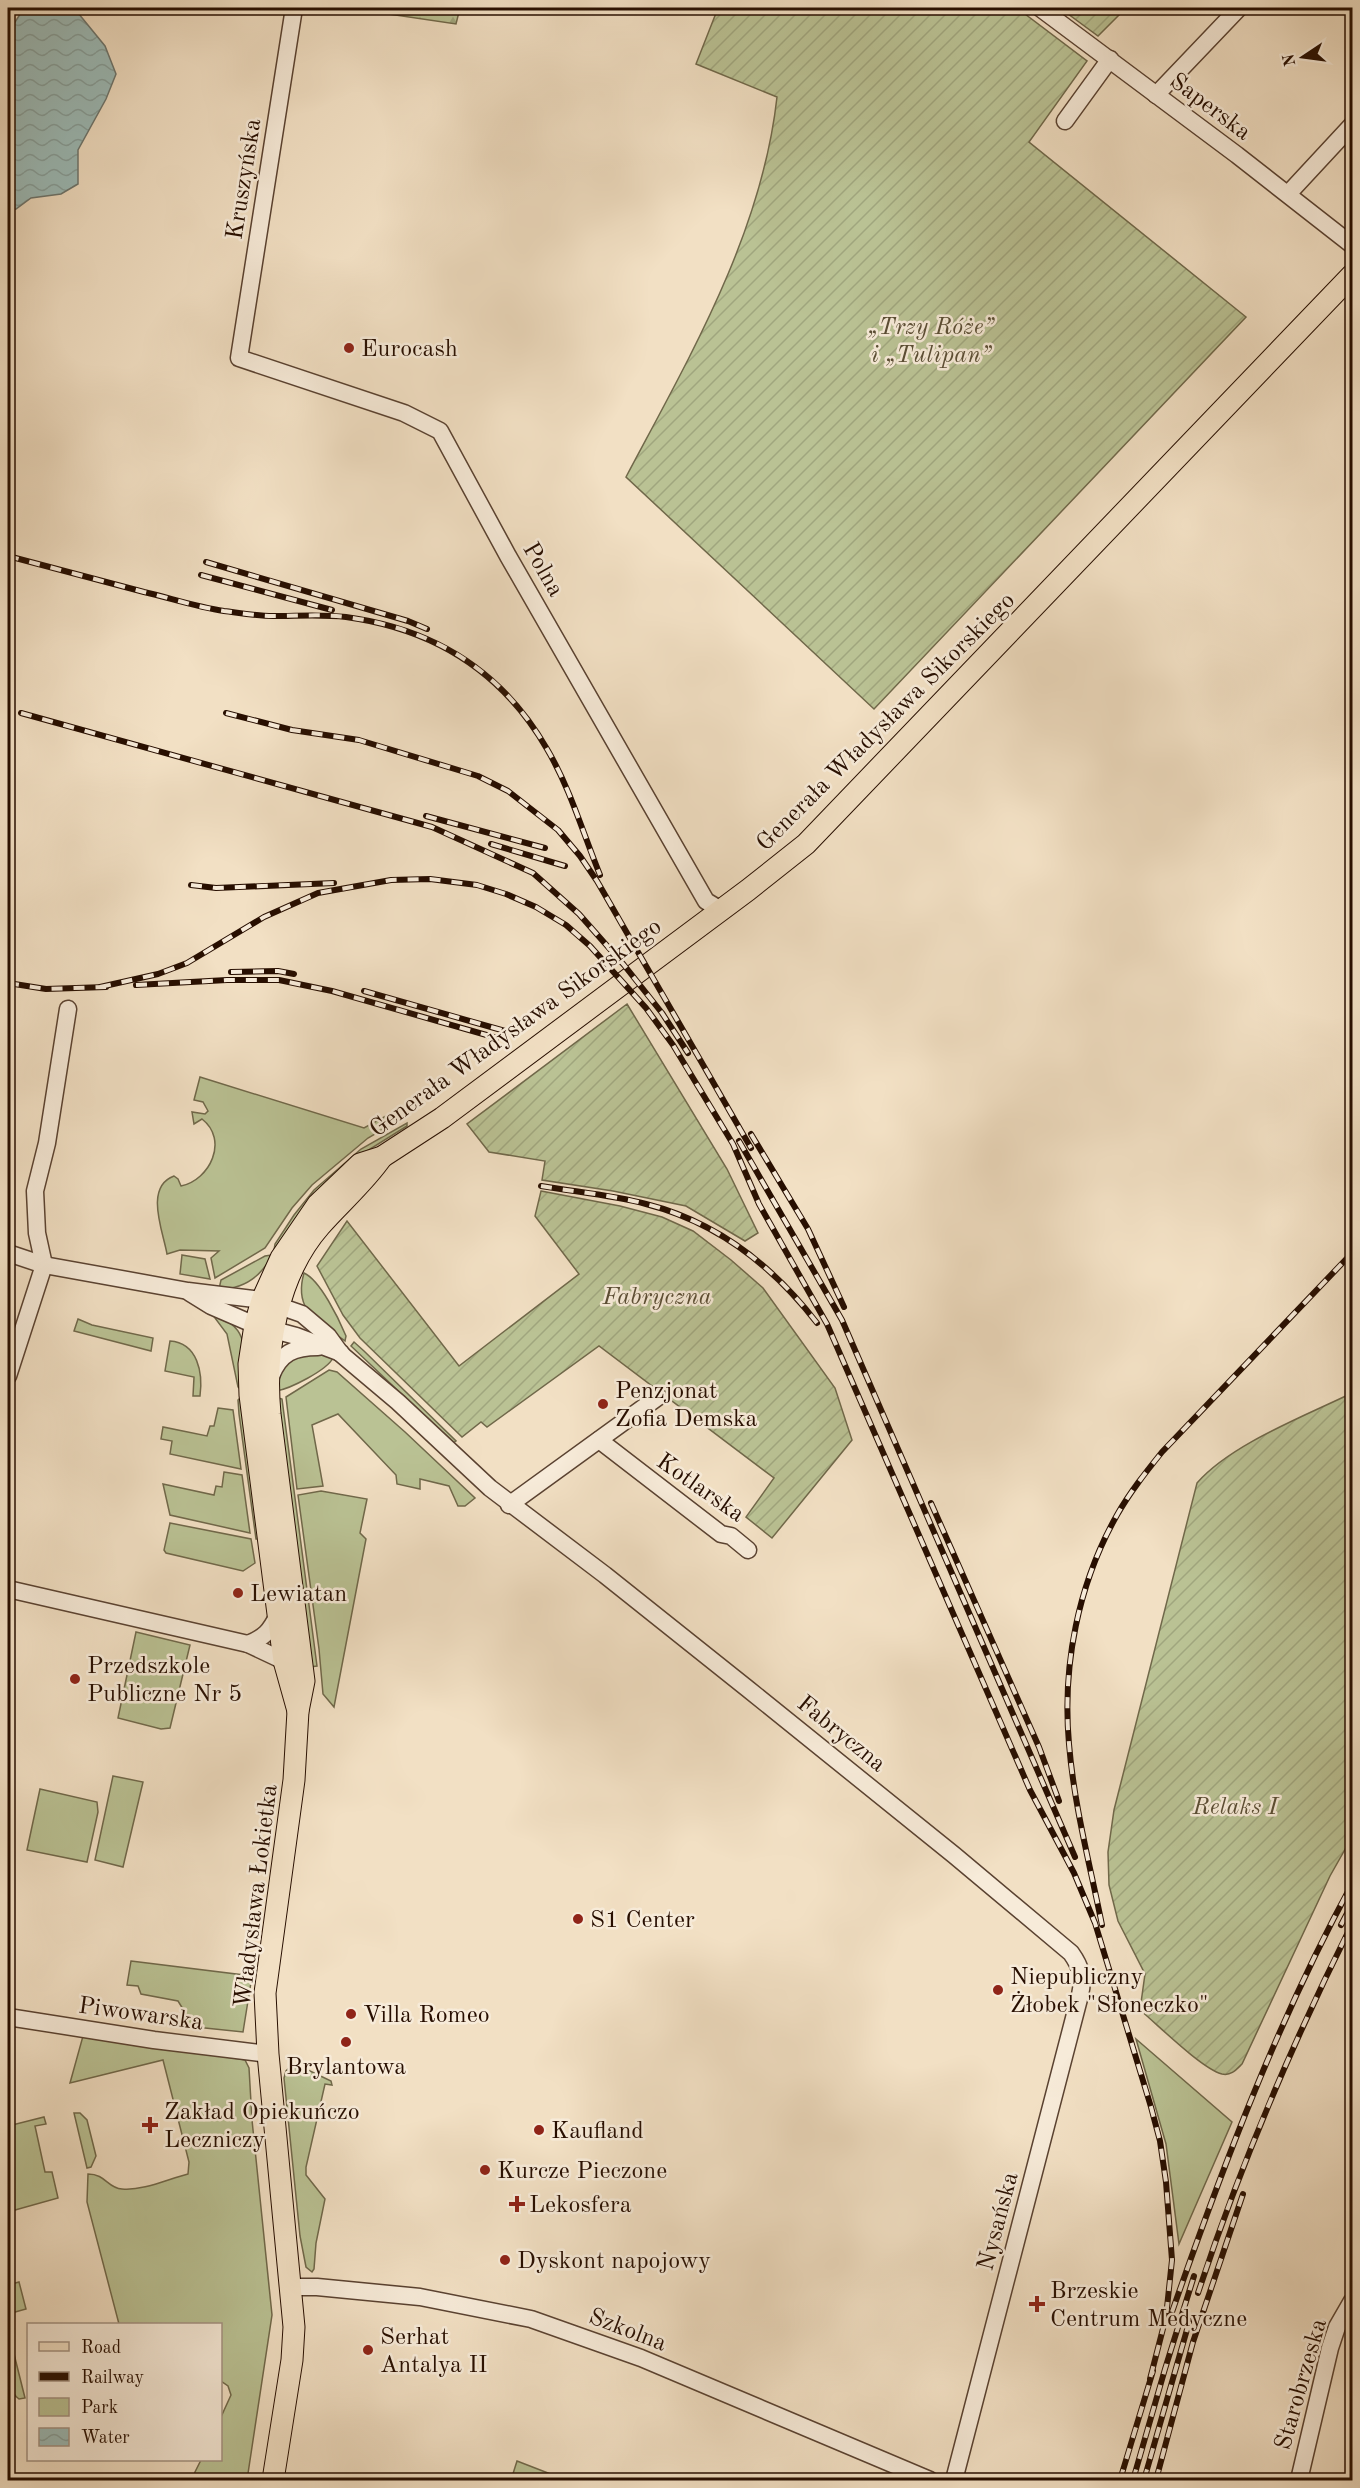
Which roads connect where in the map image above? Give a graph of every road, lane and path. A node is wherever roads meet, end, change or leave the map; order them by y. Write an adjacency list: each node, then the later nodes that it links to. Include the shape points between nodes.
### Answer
1 (294, 8): 11 (street, Kruszyńska)
2 (1040, 8): 4 (street, Saperska)
3 (1239, 8): 5 (street)
4 (1110, 59): 5 (street, Saperska); 6 (street)
5 (1156, 95): 8 (street, Saperska)
6 (1065, 121)
7 (1353, 125): 8 (street)
8 (1288, 195): 9 (street, Saperska)
9 (1353, 245)
10 (1353, 275): 12 (main road, Generała Władysława Sikorskiego, via 827,823)
11 (239, 358): 12 (street, Polna, via 404,413 440,431 706,901)
12 (721, 910): 17 (main road, Generała Władysława Sikorskiego, via 377,1164 360,1164 318,1204 281,1258)
13 (68, 1008): 15 (street, via 47,1143 35,1191 37,1233)
14 (8, 1253): 15 (street)
15 (44, 1265): 16 (street); 21 (street)
16 (188, 1291): 17 (street); 18 (street, Fabryczna, via 211,1306)
17 (271, 1302): 18 (main road, Władysława Łokietka); 20 (street, Fabryczna, via 302,1314 328,1336)
18 (264, 1327): 19 (street, Fabryczna); 22 (main road, Władysława Łokietka); 28 (main road, Władysława Łokietka, via 249,1364 250,1395)
19 (325, 1348): 20 (street, Fabryczna); 22 (street, Fabryczna, via 301,1347 286,1353 276,1363)
20 (341, 1354): 25 (street, Fabryczna)
21 (8, 1376)
22 (268, 1382): 31 (main road, Władysława Łokietka, via 303,1663)
23 (658, 1397): 24 (street)
24 (598, 1440): 25 (street); 26 (street, Kotlarska, via 721,1534 731,1536)
25 (509, 1505): 32 (street, Fabryczna, via 605,1575 954,1855 1071,1953)
26 (748, 1550)
27 (9, 1595): 29 (street)
28 (278, 1615): 29 (street, via 271,1631); 30 (main road, Władysława Łokietka)
29 (248, 1644): 30 (street)
30 (284, 1661): 31 (main road, Władysława Łokietka)
31 (298, 1711): 34 (main road, Władysława Łokietka, via 294,1780 267,1972)
32 (1082, 1974): 39 (street, Nysańska, via 1080,1995)
33 (8, 2018): 34 (street, Piwowarska)
34 (268, 2054): 35 (main road, Władysława Łokietka)
35 (292, 2287): 37 (main road, Władysława Łokietka, via 292,2360); 38 (street, Szkolna, via 420,2297 531,2319 641,2358)
36 (1353, 2301): 40 (street, Starobrzeska, via 1330,2348)
37 (273, 2481)
38 (930, 2481)
39 (954, 2481)
40 (1299, 2481)

